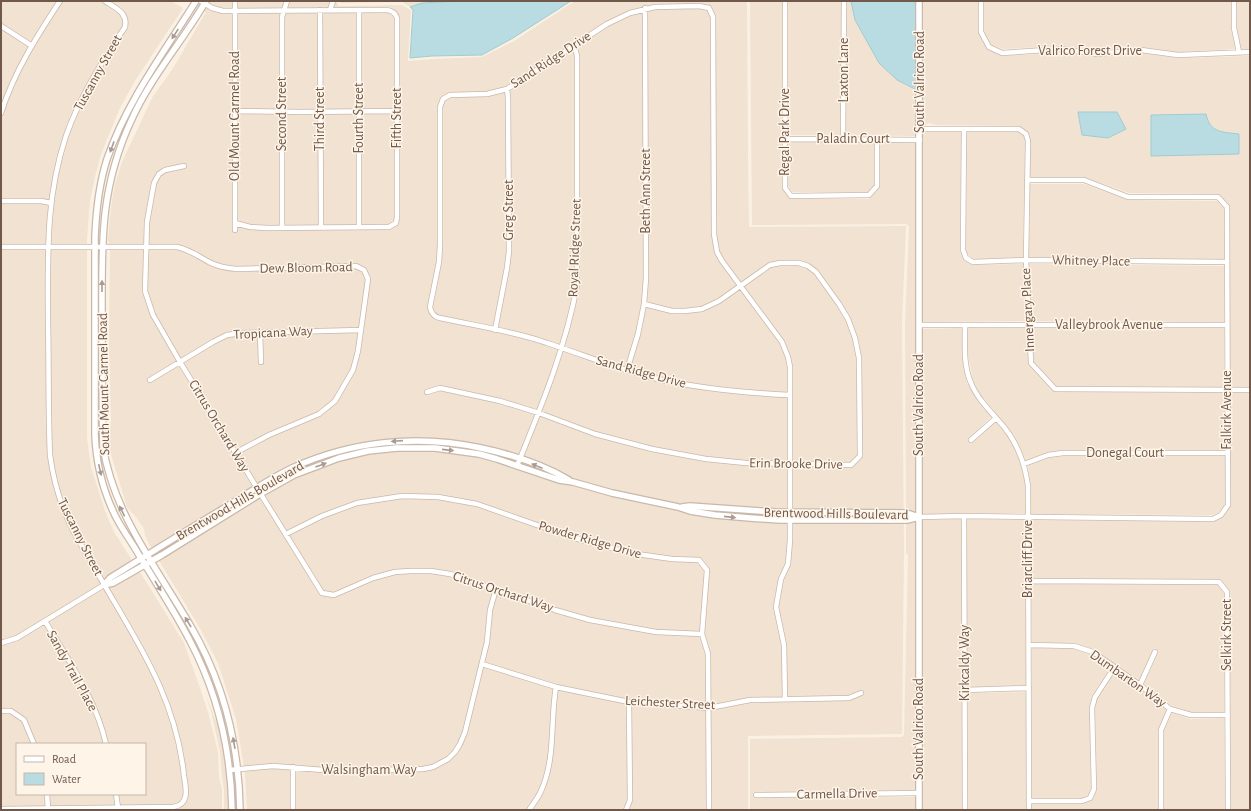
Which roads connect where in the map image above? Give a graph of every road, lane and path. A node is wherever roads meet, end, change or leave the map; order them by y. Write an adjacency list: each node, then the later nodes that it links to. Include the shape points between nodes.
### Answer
1 (60, 1): 21 (street)
2 (105, 1): 40 (street, Tuscanny Street, via 122,12 125,27 91,81 72,122 58,164)
3 (196, 1): 48 (street, South Mount Carmel Road, one-way to 48, via 129,107 119,130 101,181)
4 (235, 1): 18 (street, Old Mount Carmel Road)
5 (287, 1): 17 (street, Second Street)
6 (333, 1): 15 (street)
7 (785, 1): 33 (street, Regal Park Drive)
8 (844, 1): 34 (street, Laxton Lane)
9 (920, 1): 31 (street, South Valrico Road)
10 (981, 1): 22 (street, Valrico Forest Drive, via 981,32 989,47 1002,52 1061,49 1097,54 1141,50 1178,55)
11 (1234, 1): 22 (street, via 1234,28)
12 (204, 2): 18 (street, via 219,10); 49 (street, South Mount Carmel Road, via 142,100 125,134 107,194)
13 (645, 8): 20 (street, Sand Ridge Drive, via 611,21); 53 (street, Sand Ridge Drive, via 702,6 709,8 713,14 714,238 720,258); 54 (street, Beth Ann Street)
14 (320, 10): 15 (street); 17 (street); 27 (street, Third Street)
15 (330, 10): 16 (street)
16 (358, 10): 28 (street, Fourth Street); 29 (street, Fifth Street, via 388,10 397,18)
17 (284, 11): 18 (street); 26 (street, Second Street)
18 (235, 12): 25 (street, Old Mount Carmel Road)
19 (1, 26): 21 (street)
20 (574, 45): 24 (street, Sand Ridge Drive); 62 (street, Royal Ridge Street, via 577,56 577,285)
21 (32, 46): 30 (street)
22 (1239, 52): 23 (street, Valrico Forest Drive)
23 (1250, 52)
24 (507, 89): 60 (street, Greg Street, via 509,251); 60 (street, Sand Ridge Drive, via 481,94 450,95 441,103 440,245 430,306 438,318)
25 (234, 111): 26 (street); 41 (street, Old Mount Carmel Road)
26 (282, 111): 27 (street); 44 (street, Second Street)
27 (320, 111): 28 (street); 42 (street, Third Street)
28 (359, 111): 29 (street); 43 (street, Fourth Street)
29 (397, 111): 43 (street, Fifth Street, via 396,223 389,227)
30 (1, 112)
31 (920, 129): 32 (street, Innergary Place); 36 (street, South Valrico Road)
32 (964, 129): 38 (street, Innergary Place, via 1019,129 1026,134); 51 (street, Whitney Place, via 963,250 966,258 973,262)
33 (786, 138): 34 (street, Paladin Court); 35 (street, Regal Park Drive, via 785,188 791,196 869,196 877,186)
34 (843, 138): 35 (street, Paladin Court)
35 (877, 138): 36 (street, Paladin Court)
36 (920, 140): 58 (street, South Valrico Road)
37 (184, 166): 50 (street, Citrus Orchard Way, via 165,170 154,183 147,222)
38 (1027, 180): 51 (street, Innergary Place); 52 (street, Falkirk Avenue, via 1084,180 1128,197 1218,197 1227,207)
39 (1, 201): 40 (street)
40 (51, 202): 47 (street, Tuscanny Street)
41 (235, 223): 44 (street, via 250,227); 45 (street, Old Mount Carmel Road)
42 (321, 227): 43 (street); 44 (street)
43 (359, 227)
44 (282, 228)
45 (235, 230)
46 (1, 247): 47 (street, Dew Bloom Road)
47 (48, 247): 48 (street, Dew Bloom Road); 97 (street, Tuscanny Street, via 49,441 53,475 58,496 69,522)
48 (94, 247): 49 (street, Dew Bloom Road); 93 (street, South Mount Carmel Road, one-way to 93, via 97,456 102,481 113,512)
49 (102, 247): 50 (street, Dew Bloom Road); 92 (street, South Mount Carmel Road, one-way to 49, via 119,503 105,458 102,419)
50 (146, 247): 59 (street, Dew Bloom Road, via 187,249 222,268 358,267 366,273 368,279); 63 (street, Citrus Orchard Way, via 145,291 153,314)
51 (1026, 260): 52 (street, Whitney Place); 55 (street, Innergary Place)
52 (1227, 262): 57 (street, Falkirk Avenue)
53 (740, 286): 54 (street, Erin Brooke Drive, via 702,309 672,311); 70 (street, Sand Ridge Drive, via 782,342 790,367); 77 (street, Erin Brooke Drive, via 770,265 798,263 808,266 816,272 839,304 855,338 859,358 860,456 851,465)
54 (644, 304): 65 (street, Beth Ann Street)
55 (1029, 324): 56 (street, Valleybrook Avenue); 57 (street, Valleybrook Avenue); 67 (street, Innergary Place, via 1031,363 1055,389)
56 (965, 325): 58 (street, Valleybrook Avenue); 72 (street, Briarcliff Drive, via 965,355 970,382 981,401)
57 (1227, 325): 67 (street, Falkirk Avenue)
58 (919, 326): 86 (street, South Valrico Road)
59 (360, 330): 61 (street, Tropicana Way); 74 (street, Dew Bloom Road, via 353,370 335,401 320,414)
60 (495, 330): 62 (street, Sand Ridge Drive)
61 (260, 332): 63 (street, Tropicana Way, via 227,335); 64 (street)
62 (562, 348): 65 (street, Sand Ridge Drive); 71 (street, Royal Ridge Street)
63 (180, 362): 66 (street, Tropicana Way); 74 (street, Citrus Orchard Way)
64 (261, 362)
65 (627, 370): 70 (street, Sand Ridge Drive, via 705,388)
66 (150, 380)
67 (1227, 390): 68 (street, Innergary Place); 75 (street, Falkirk Avenue)
68 (1250, 390)
69 (427, 392): 71 (street, Erin Brooke Drive, via 440,388 500,401)
70 (790, 395): 77 (street, Sand Ridge Drive)
71 (538, 413): 76 (street, Royal Ridge Street); 77 (street, Erin Brooke Drive, via 595,434 652,449 706,459)
72 (996, 418): 73 (street); 78 (street, Briarcliff Drive, via 1012,437)
73 (971, 440)
74 (235, 452): 81 (street, Citrus Orchard Way)
75 (1228, 453): 78 (street, Donegal Court, via 1063,453 1048,455); 87 (street, Falkirk Avenue, via 1228,505 1221,515 1213,519)
76 (520, 459): 79 (street, Royal Ridge Street); 80 (street, Brentwood Hills Boulevard, one-way to 76); 81 (street, Brentwood Hills Boulevard, one-way to 81, via 496,451 455,443 381,443 344,450 308,461)
77 (791, 464): 84 (street, Sand Ridge Drive)
78 (1024, 464): 87 (street, Briarcliff Drive, via 1028,486)
79 (517, 466): 80 (street, Brentwood Hills Boulevard); 82 (street, Brentwood Hills Boulevard, one-way to 79, via 323,463 383,449 458,451)
80 (573, 482): 83 (street, Brentwood Hills Boulevard)
81 (257, 488): 82 (street, Citrus Orchard Way); 89 (street, Brentwood Hills Boulevard)
82 (260, 494): 90 (street, Brentwood Hills Boulevard); 91 (street, Citrus Orchard Way)
83 (678, 507): 84 (street, Brentwood Hills Boulevard); 88 (street, Brentwood Hills Boulevard, one-way to 88, via 727,516)
84 (790, 512): 86 (street, Brentwood Hills Boulevard, via 907,513); 88 (street, Sand Ridge Drive)
85 (964, 516): 86 (street, Falkirk Avenue); 87 (street, Falkirk Avenue); 109 (street, Kirkcaldy Way)
86 (919, 517): 88 (street, Brentwood Hills Boulevard, via 907,520); 122 (street, South Valrico Road)
87 (1028, 517): 96 (street, Briarcliff Drive)
88 (790, 520): 111 (street, Sand Ridge Drive, via 788,564 781,579 776,607 784,645)
89 (203, 521): 90 (street); 92 (street, Brentwood Hills Boulevard)
90 (207, 527): 94 (street, Brentwood Hills Boulevard)
91 (286, 534): 98 (street, Citrus Orchard Way, via 322,593 334,595 373,578 411,571 450,574); 100 (street, Powder Ridge Drive, via 322,516 357,503 409,496 438,497 477,504 571,537 630,553 699,560 707,570)
92 (148, 555): 93 (street, Brentwood Hills Boulevard); 94 (street, South Mount Carmel Road)
93 (141, 559): 95 (street, South Mount Carmel Road); 97 (street, Brentwood Hills Boulevard, via 110,578)
94 (151, 561): 95 (street, Brentwood Hills Boulevard); 120 (street, South Mount Carmel Road, one-way to 94, via 229,720 216,679 191,626)
95 (145, 565): 97 (street, Brentwood Hills Boulevard, via 113,583); 121 (street, South Mount Carmel Road, one-way to 121, via 190,640 205,672 220,718)
96 (1029, 581): 102 (street, Briarcliff Drive); 116 (street, Selkirk Street, via 1219,582 1227,592)
97 (104, 585): 99 (street, Brentwood Hills Boulevard); 127 (street, Tuscanny Street, via 162,689 182,754 186,792 184,800 177,807)
98 (496, 590): 100 (street, Citrus Orchard Way, via 590,620 656,632); 104 (street, Walsingham Way, via 490,610)
99 (45, 621): 101 (street, Brentwood Hills Boulevard, via 13,640); 118 (street, Sandy Trail Place, via 86,690 103,729)
100 (702, 634): 113 (street, Powder Ridge Drive, via 708,654)
101 (1, 643)
102 (1029, 645): 105 (street, Dumbarton Way, via 1074,646 1093,652); 108 (street, Briarcliff Drive)
103 (1155, 652): 106 (street)
104 (482, 664): 107 (street, Leichester Street); 119 (street, Walsingham Way, via 463,738 455,752 441,764 414,770 331,771)
105 (1114, 668): 106 (street, Dumbarton Way); 126 (street, via 1095,698 1092,708 1094,789 1090,798 1082,801)
106 (1140, 685): 114 (street, Dumbarton Way)
107 (556, 687): 112 (street, Leichester Street); 133 (street, via 551,754 540,792)
108 (1029, 688): 109 (street); 126 (street, Briarcliff Drive)
109 (965, 690): 137 (street, Kirkcaldy Way)
110 (860, 693): 111 (street, Leichester Street, via 849,698)
111 (785, 699): 113 (street, Leichester Street, via 750,700)
112 (630, 702): 113 (street, Leichester Street); 134 (street, via 630,800)
113 (709, 708): 135 (street, Powder Ridge Drive)
114 (1170, 709): 116 (street, Dumbarton Way, via 1191,715); 139 (street, via 1161,730)
115 (1, 711): 117 (street, via 11,711 24,720)
116 (1227, 715): 140 (street, Selkirk Street)
117 (34, 743)
118 (106, 743)
119 (293, 767): 120 (street, Walsingham Way); 132 (street)
120 (238, 769): 121 (street, Walsingham Way); 131 (street, South Mount Carmel Road)
121 (230, 770): 130 (street, South Mount Carmel Road)
122 (919, 794): 125 (street, Carmella Drive); 136 (street, South Valrico Road)
123 (47, 795): 129 (street)
124 (116, 795): 127 (street)
125 (756, 795)
126 (1029, 801): 138 (street, Briarcliff Drive)
127 (118, 808): 129 (street, Tuscanny Street)
128 (1, 809): 129 (street, Tuscanny Street)
129 (48, 809)
130 (232, 810)
131 (240, 810)
132 (293, 810)
133 (529, 810)
134 (626, 810)
135 (709, 810)
136 (919, 810)
137 (965, 810)
138 (1029, 810)
139 (1161, 810)
140 (1228, 810)

